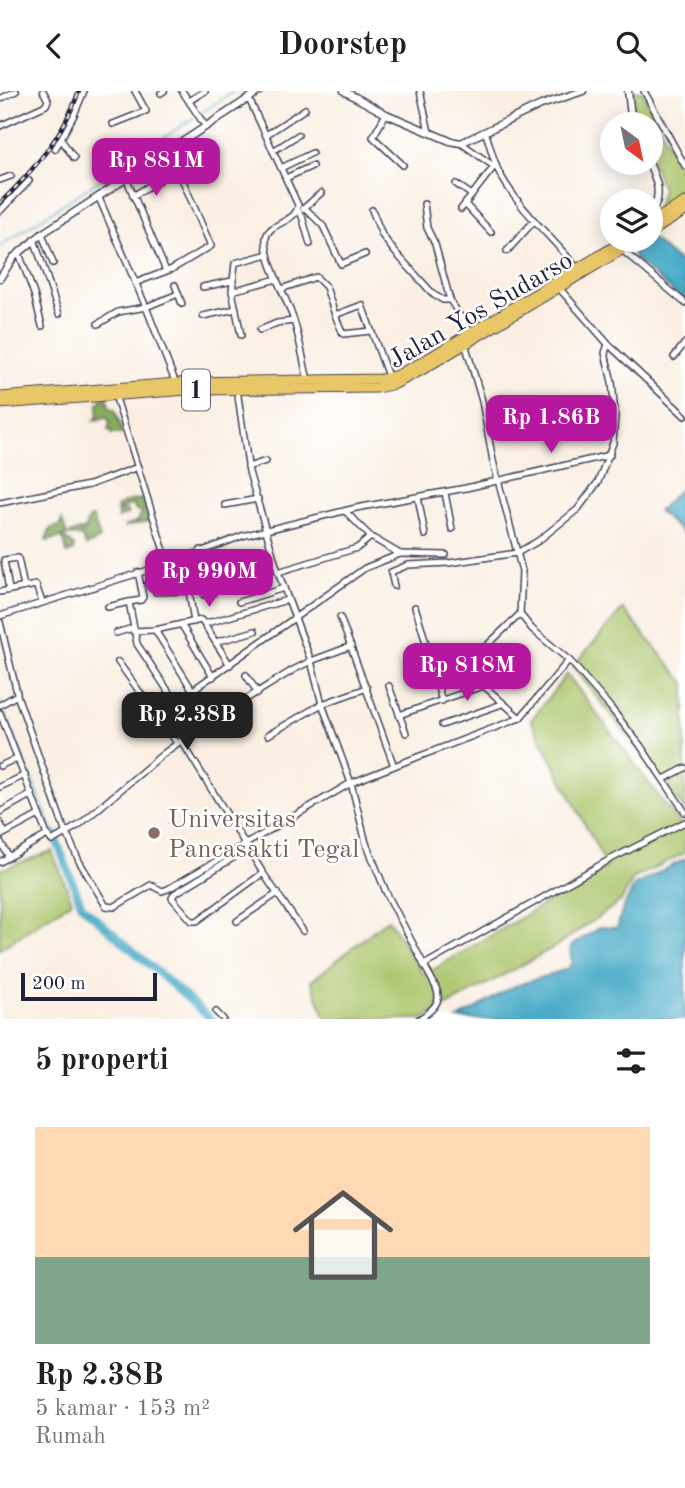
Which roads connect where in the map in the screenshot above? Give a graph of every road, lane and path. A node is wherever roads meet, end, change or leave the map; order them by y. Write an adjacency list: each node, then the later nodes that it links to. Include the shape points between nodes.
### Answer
1 (16, 91): 13 (street)
2 (43, 91): 21 (street, via 46,105)
3 (84, 91): 26 (street)
4 (135, 91): 19 (street, via 146,111)
5 (182, 91): 15 (street)
6 (205, 91): 15 (street)
7 (260, 91): 14 (street)
8 (344, 91): 18 (street)
9 (420, 91): 22 (street)
10 (583, 91): 23 (street, via 541,105)
11 (628, 91): 17 (street)
12 (644, 91): 36 (street)
13 (0, 99)
14 (249, 99): 20 (street); 24 (street)
15 (189, 101): 20 (street)
16 (305, 109): 24 (street)
17 (631, 112)
18 (386, 114): 22 (street); 33 (street, via 373,137)
19 (113, 124)
20 (204, 124): 29 (street)
21 (0, 126)
22 (429, 132): 27 (street)
23 (486, 134): 27 (street); 35 (street)
24 (266, 135): 30 (street)
25 (299, 135): 30 (street)
26 (60, 138): 28 (street); 32 (street)
27 (461, 143): 35 (street)
28 (55, 149)
29 (170, 151): 42 (street); 69 (street, via 211,246)
30 (273, 151): 37 (street)
31 (312, 153): 37 (street)
32 (74, 158)
33 (403, 165)
34 (312, 166): 40 (street)
35 (496, 166): 46 (street); 56 (street)
36 (685, 166)
37 (281, 167): 40 (street)
38 (11, 176): 41 (street)
39 (164, 177): 47 (street)
40 (286, 178): 51 (street)
41 (0, 180)
42 (127, 180): 47 (street); 48 (street)
43 (29, 181): 53 (street)
44 (456, 184): 46 (street)
45 (321, 193): 51 (street)
46 (472, 195): 58 (street, via 463,207)
47 (134, 196): 69 (street)
48 (99, 198): 59 (street); 74 (street)
49 (685, 202): 55 (highway)
50 (424, 204): 81 (street)
51 (301, 210): 61 (street); 66 (street, via 266,235); 67 (street, via 322,225 341,264)
52 (372, 210): 81 (street, via 382,235 402,260 434,295)
53 (0, 211)
54 (685, 211): 57 (highway)
55 (663, 215)
56 (534, 221): 62 (street); 70 (street)
57 (663, 225)
58 (491, 232)
59 (42, 234): 60 (street); 68 (street)
60 (34, 239): 65 (street); 86 (street)
61 (310, 244)
62 (507, 251)
63 (613, 252): 70 (highway, Jalan Yos Sudarso / 1)
64 (631, 252): 82 (street)
65 (19, 253): 71 (street); 91 (street)
66 (268, 254): 72 (street); 73 (street, via 236,261)
67 (365, 254)
68 (52, 263)
69 (166, 271): 74 (street)
70 (580, 272): 77 (highway, Jalan Yos Sudarso / 1); 95 (highway, Jalan Yos Sudarso / 1)
71 (0, 278)
72 (277, 279): 78 (street); 79 (street)
73 (232, 281): 76 (street); 79 (street)
74 (135, 283): 84 (street)
75 (175, 285): 80 (street)
76 (203, 287)
77 (559, 288): 95 (highway, Jalan Yos Sudarso / 1); 97 (street)
78 (281, 289): 87 (street, via 316,277 326,288); 89 (street)
79 (232, 291): 85 (street)
80 (178, 294): 83 (street); 84 (street)
81 (450, 300): 95 (street)
82 (685, 303)
83 (182, 304)
84 (146, 307): 90 (street, via 118,312); 101 (street)
85 (236, 309): 88 (street); 94 (street)
86 (60, 314)
87 (335, 315): 93 (street, via 343,334); 93 (street, via 362,305)
88 (203, 316)
89 (295, 321): 92 (street); 99 (street)
90 (98, 324)
91 (42, 326)
92 (260, 330)
93 (371, 331): 100 (street)
94 (241, 335)
95 (466, 338): 100 (highway, Jalan Yos Sudarso / 1); 111 (street)
96 (685, 343): 98 (street)
97 (608, 344): 106 (street); 107 (street, via 605,353 615,415)
98 (674, 357)
99 (307, 380): 100 (highway, Jalan Yos Sudarso / 1); 102 (highway, Jalan Yos Sudarso / 1)
100 (391, 381): 102 (highway, Jalan Yos Sudarso / 1, via 364,388)
101 (176, 384): 102 (highway, Jalan Yos Sudarso / 1); 104 (highway, Jalan Yos Sudarso / 1)
102 (237, 385): 103 (highway, Jalan Yos Sudarso / 1); 110 (street)
103 (115, 395): 105 (highway, Jalan Yos Sudarso / 1); 109 (street)
104 (0, 397)
105 (0, 404)
106 (685, 416)
107 (610, 455): 111 (street); 123 (street, via 578,509)
108 (266, 461): 110 (street)
109 (138, 467): 115 (street, via 89,485); 126 (street)
110 (248, 467): 114 (street)
111 (498, 479): 112 (street); 123 (street)
112 (445, 493): 113 (street); 118 (street)
113 (418, 497): 117 (street); 120 (street)
114 (258, 499): 116 (street); 119 (street)
115 (0, 503)
116 (225, 505)
117 (345, 511): 119 (street); 121 (street)
118 (452, 529)
119 (265, 531): 122 (street); 129 (street)
120 (425, 535)
121 (371, 537): 124 (street); 129 (street, via 357,548)
122 (201, 550): 126 (street); 128 (street)
123 (517, 553): 132 (street, via 398,567 390,573); 146 (street, via 522,575)
124 (400, 554): 125 (street); 149 (street, via 365,568)
125 (446, 555)
126 (168, 564): 127 (street)
127 (138, 572): 141 (street); 142 (street, via 144,597)
128 (209, 572): 131 (street); 134 (street)
129 (278, 572): 135 (street)
130 (249, 573): 134 (street)
131 (188, 580)
132 (394, 586)
133 (24, 587): 136 (street); 136 (street, via 17,558 3,561); 141 (street, via 36,585)
134 (214, 587): 139 (street, via 213,593)
135 (284, 588): 140 (street); 143 (street)
136 (9, 590): 137 (street)
137 (0, 592)
138 (156, 592): 151 (street, via 189,591)
139 (204, 596)
140 (287, 600): 149 (street); 152 (street)
141 (42, 602): 147 (street)
142 (129, 602): 144 (street); 154 (street)
143 (239, 602)
144 (108, 607)
145 (415, 607): 165 (street)
146 (520, 614): 160 (street); 164 (street)
147 (0, 616)
148 (340, 617): 159 (street)
149 (294, 618): 161 (street); 163 (street)
150 (0, 622): 173 (street)
151 (194, 622): 152 (street); 153 (street)
152 (204, 624): 158 (street)
153 (181, 625): 155 (street); 167 (street)
154 (133, 629): 155 (street); 157 (street); 176 (street, via 137,644)
155 (155, 630): 171 (street)
156 (256, 631): 158 (street)
157 (116, 633)
158 (216, 642): 163 (street)
159 (351, 646): 161 (street); 170 (street)
160 (569, 660): 182 (street); 193 (street, via 627,727)
161 (311, 661): 172 (street); 177 (street)
162 (118, 662): 181 (street)
163 (230, 664): 167 (street)
164 (463, 664): 165 (street); 169 (street)
165 (433, 672): 174 (street)
166 (246, 675): 172 (street)
167 (213, 677): 171 (street)
168 (389, 686): 180 (street)
169 (483, 686): 174 (street); 178 (street)
170 (367, 688): 177 (street); 189 (street)
171 (193, 691): 176 (street)
172 (257, 693): 187 (street)
173 (17, 695): 175 (street); 203 (street)
174 (442, 701): 180 (street)
175 (3, 703)
176 (176, 703): 181 (street)
177 (322, 704): 186 (street); 194 (street)
178 (502, 704): 182 (street); 183 (street)
179 (0, 713): 184 (street)
180 (399, 715): 185 (street)
181 (156, 716): 187 (street)
182 (520, 718): 189 (street)
183 (442, 725)
184 (2, 727): 188 (street)
185 (406, 733)
186 (268, 735)
187 (179, 742): 203 (street); 205 (street)
188 (17, 758): 190 (street); 192 (street)
189 (394, 766): 194 (street)
190 (0, 767)
191 (685, 768): 193 (street)
192 (25, 775): 195 (street); 196 (street)
193 (664, 779): 198 (street)
194 (351, 783): 205 (street); 212 (street, via 366,843)
195 (0, 787)
196 (32, 794): 197 (street); 199 (street)
197 (0, 812)
198 (685, 812)
199 (39, 815): 202 (street); 204 (street)
200 (685, 822): 212 (street)
201 (0, 823): 204 (street)
202 (47, 835): 203 (street, via 51,841); 206 (street)
203 (65, 835): 205 (street, via 110,907 151,885 168,889)
204 (2, 837): 206 (street)
205 (247, 845): 208 (street); 208 (street, via 172,898 197,921)
206 (9, 857): 207 (street)
207 (0, 862)
208 (264, 873): 209 (street)
209 (278, 893): 210 (street); 211 (street)
210 (237, 921)
211 (303, 932)
212 (424, 965): 215 (street, via 439,998 437,1006)
213 (216, 1012): 214 (street)
214 (223, 1019)
215 (419, 1019)

